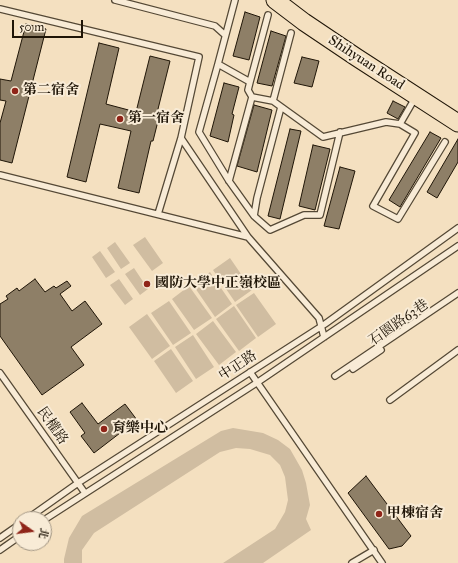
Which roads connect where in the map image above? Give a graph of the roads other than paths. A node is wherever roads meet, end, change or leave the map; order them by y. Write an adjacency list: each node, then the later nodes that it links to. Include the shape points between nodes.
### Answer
1 (115, 0): 6 (lane, via 215,26)
2 (235, 0): 6 (lane)
3 (272, 7): 8 (lane); 9 (main road, Shihyuan Road, via 304,22)
4 (0, 9): 16 (lane, via 199,57)
5 (291, 33): 11 (lane)
6 (225, 36): 7 (lane)
7 (218, 64): 8 (lane); 19 (lane, via 199,132)
8 (250, 82): 10 (lane, via 248,90)
9 (416, 96): 13 (main road, Shihyuan Road); 14 (lane)
10 (252, 97): 11 (lane); 19 (lane)
11 (273, 101): 12 (lane)
12 (281, 107): 15 (lane, via 323,137); 21 (lane)
13 (458, 123)
14 (400, 124): 15 (lane, via 386,122); 17 (lane, via 415,133 373,206 398,219)
15 (340, 132): 21 (lane, via 320,215 304,215 270,230)
16 (181, 138): 20 (lane); 23 (lane)
17 (445, 142)
18 (0, 175): 20 (lane)
19 (230, 181): 21 (lane)
20 (158, 214): 23 (lane)
21 (254, 216)
22 (458, 228): 29 (lane, 中正路, via 325,324)
23 (248, 237): 26 (lane, via 319,318)
24 (458, 246): 26 (lane, 中正路)
25 (458, 294): 28 (lane, 石園路63巷); 31 (lane)
26 (324, 337): 32 (lane, 中正路)
27 (458, 350): 33 (lane)
28 (353, 369)
29 (250, 372): 32 (lane); 34 (lane, 中正路)
30 (0, 373): 34 (lane, 民權路)
31 (335, 376)
32 (258, 382): 35 (lane, 中正路); 42 (lane)
33 (390, 400)
34 (78, 483): 35 (lane, 民權路); 36 (lane, 中正路)
35 (85, 493): 37 (lane, 中正路)
36 (38, 511)
37 (52, 515)
38 (12, 530): 39 (lane)
39 (0, 538)
40 (12, 542): 41 (lane)
41 (0, 550)
42 (374, 550): 43 (lane); 44 (lane)
43 (352, 563)
44 (382, 563)

